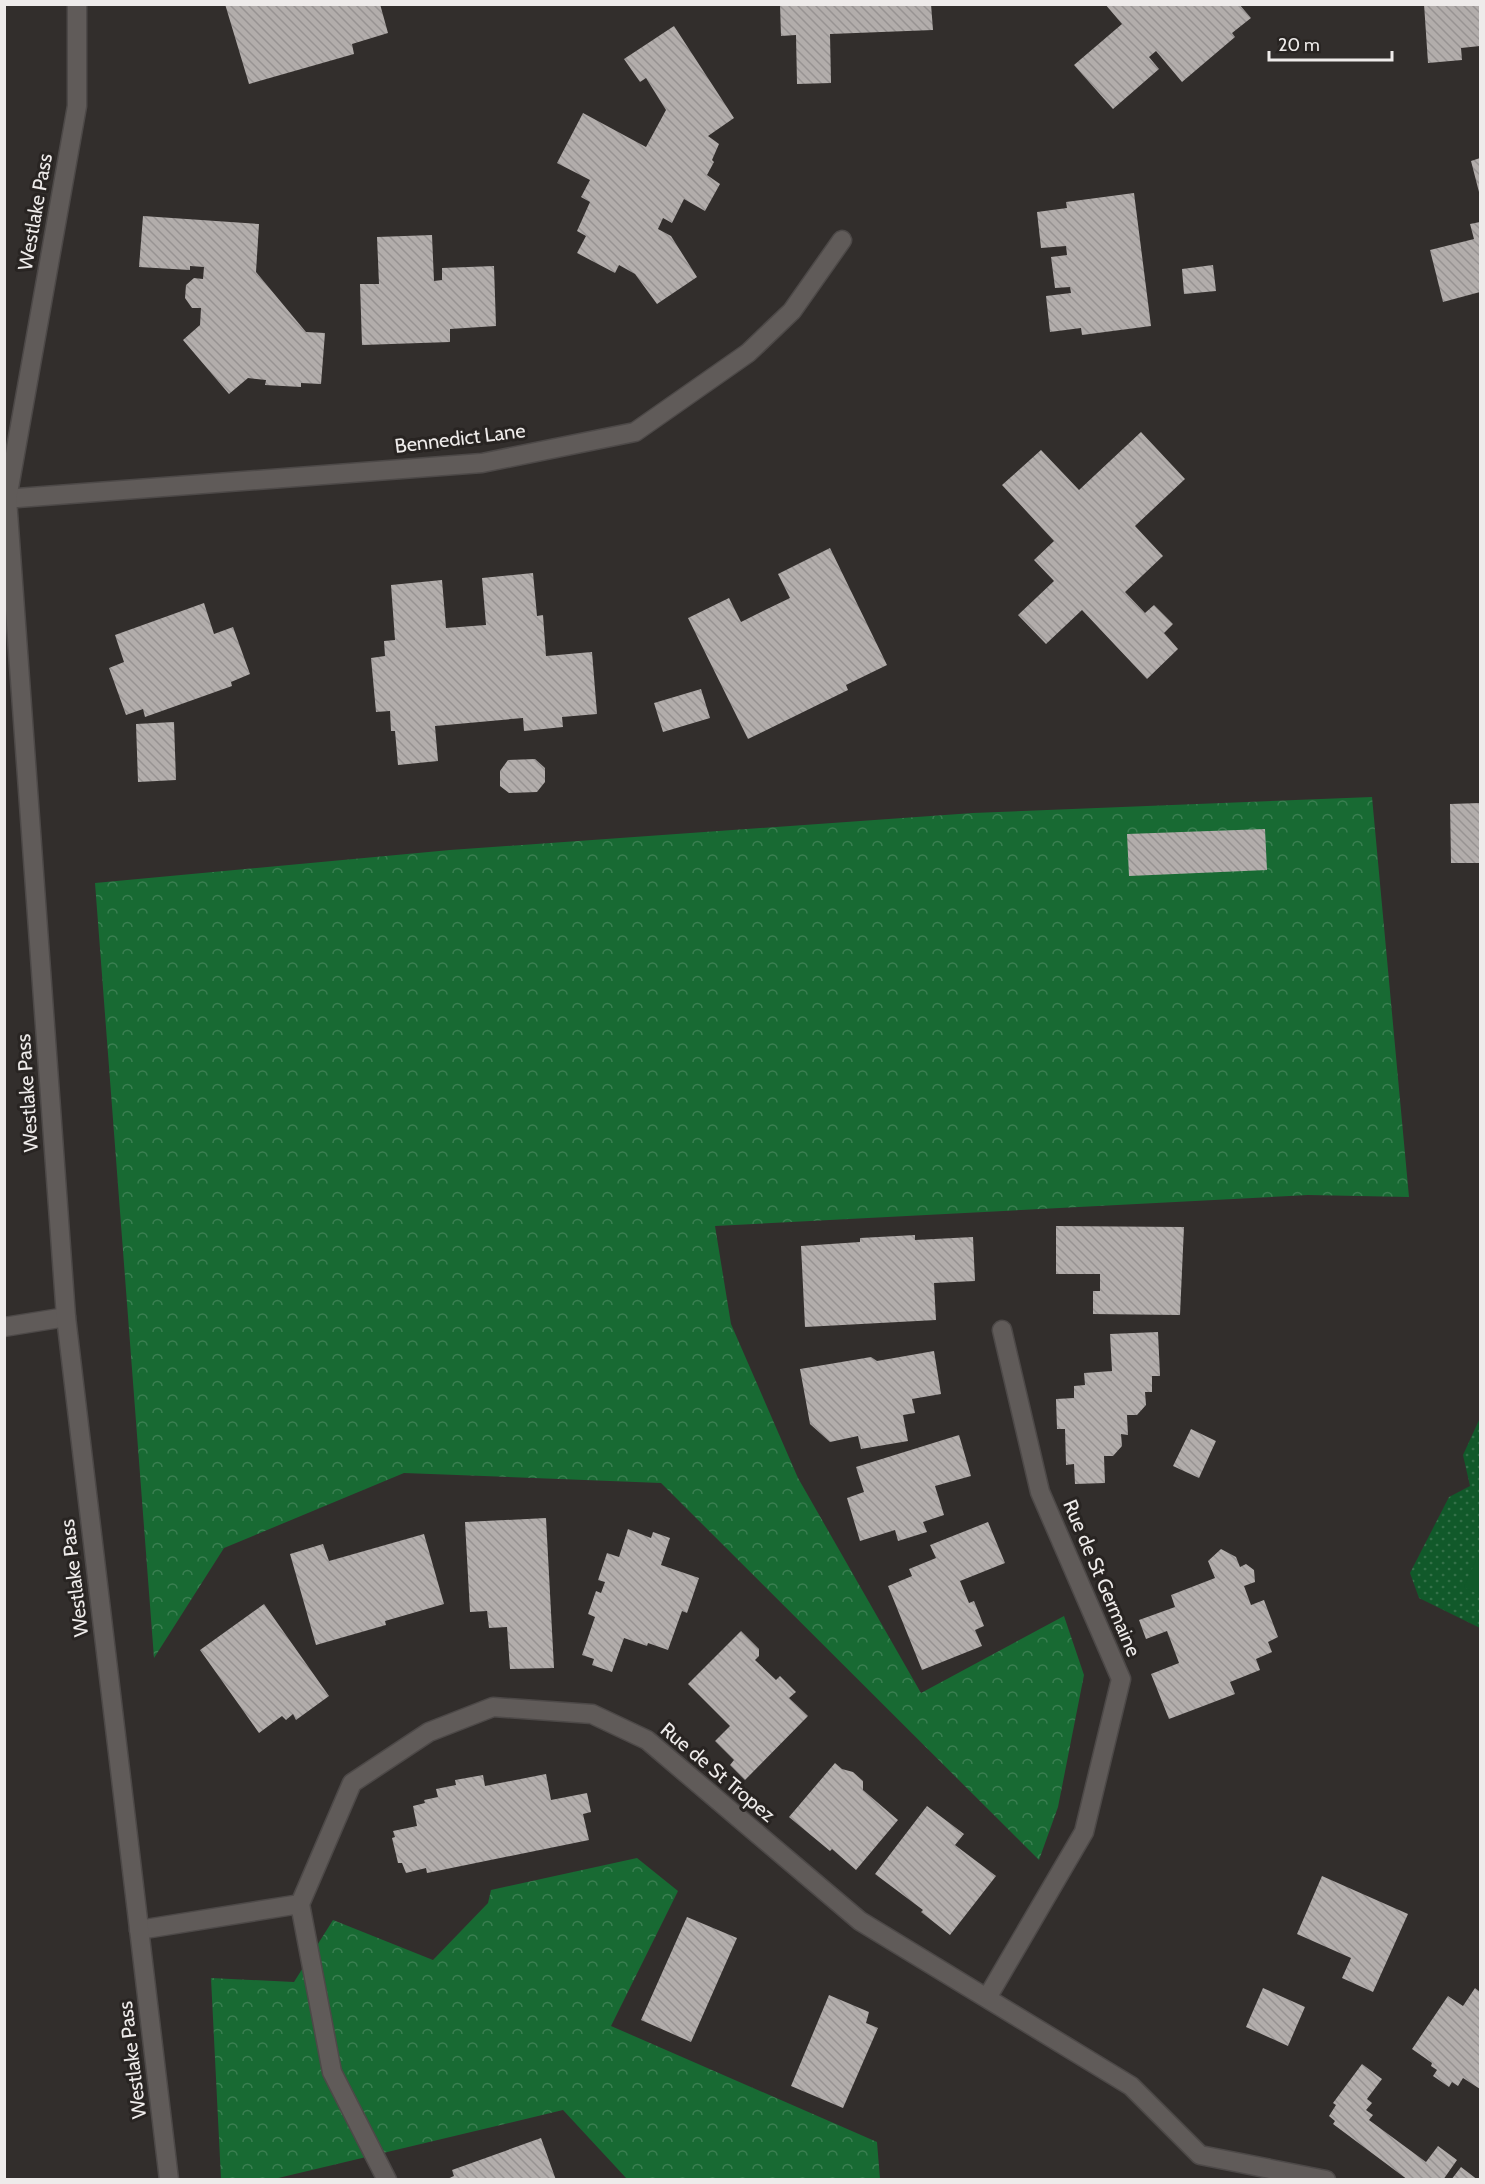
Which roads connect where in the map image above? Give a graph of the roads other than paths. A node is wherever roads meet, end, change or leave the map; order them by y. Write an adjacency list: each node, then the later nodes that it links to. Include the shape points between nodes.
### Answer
1 (77, 4): 3 (street, Westlake Pass, via 77,106)
2 (842, 240): 3 (street, Bennedict Lane, via 792,311 748,353 634,432 482,462)
3 (6, 499): 4 (street, Westlake Pass)
4 (66, 1317): 5 (street); 8 (street, Westlake Pass)
5 (4, 1327)
6 (1002, 1330): 9 (street, Rue de St Germaine, via 1040,1492 1121,1679 1084,1832)
7 (300, 1904): 8 (street); 9 (street, Rue de St Tropez, via 352,1783 429,1732 494,1707 592,1714 647,1740 860,1921); 11 (street, via 332,2072)
8 (139, 1930): 10 (street, Westlake Pass)
9 (987, 1998): 12 (street, Rue de St Tropez, via 1131,2086 1200,2155)
10 (169, 2180)
11 (387, 2180)
12 (1326, 2180)

